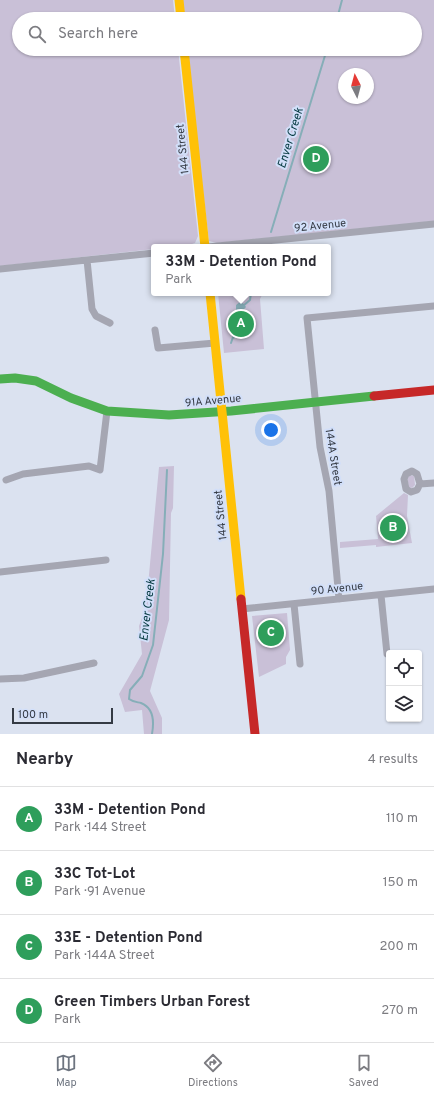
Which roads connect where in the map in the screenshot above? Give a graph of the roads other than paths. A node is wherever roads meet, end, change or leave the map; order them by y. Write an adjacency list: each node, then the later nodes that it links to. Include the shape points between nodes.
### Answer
1 (179, 0): 2 (main road)
2 (180, 12)
3 (185, 56): 5 (main road, 144 Street)
4 (434, 224): 6 (street, 92 Avenue)
5 (205, 244)
6 (237, 244)
7 (151, 253): 8 (street)
8 (87, 260): 9 (street); 12 (street, via 92,308 96,316)
9 (0, 269)
10 (210, 296): 14 (main road, 144 Street)
11 (434, 306): 17 (street, 144A Street, via 307,318)
12 (110, 323)
13 (155, 330): 14 (street, via 158,348)
14 (215, 343): 19 (main road, 144 Street)
15 (0, 379): 18 (main road, 91A Avenue, via 36,381 71,398)
16 (434, 390): 17 (main road, 91A Avenue)
17 (316, 402): 19 (main road, 91A Avenue); 27 (street, 144A Street, via 320,447 329,491)
18 (107, 411): 19 (main road, 91A Avenue, via 169,415); 20 (street, via 100,470 89,466 23,474)
19 (222, 411): 29 (main road, 144 Street)
20 (6, 480)
21 (434, 482): 22 (street)
22 (420, 484)
23 (106, 560): 24 (street)
24 (0, 572)
25 (434, 589): 26 (street, 90 Avenue)
26 (381, 595): 27 (street, 90 Avenue); 30 (street)
27 (340, 599): 28 (street, 90 Avenue)
28 (294, 604): 29 (street, 90 Avenue); 32 (street)
29 (242, 609): 34 (main road, 144 Street)
30 (387, 650)
31 (94, 663): 33 (street, via 24,678)
32 (300, 664)
33 (0, 679)
34 (255, 734)

